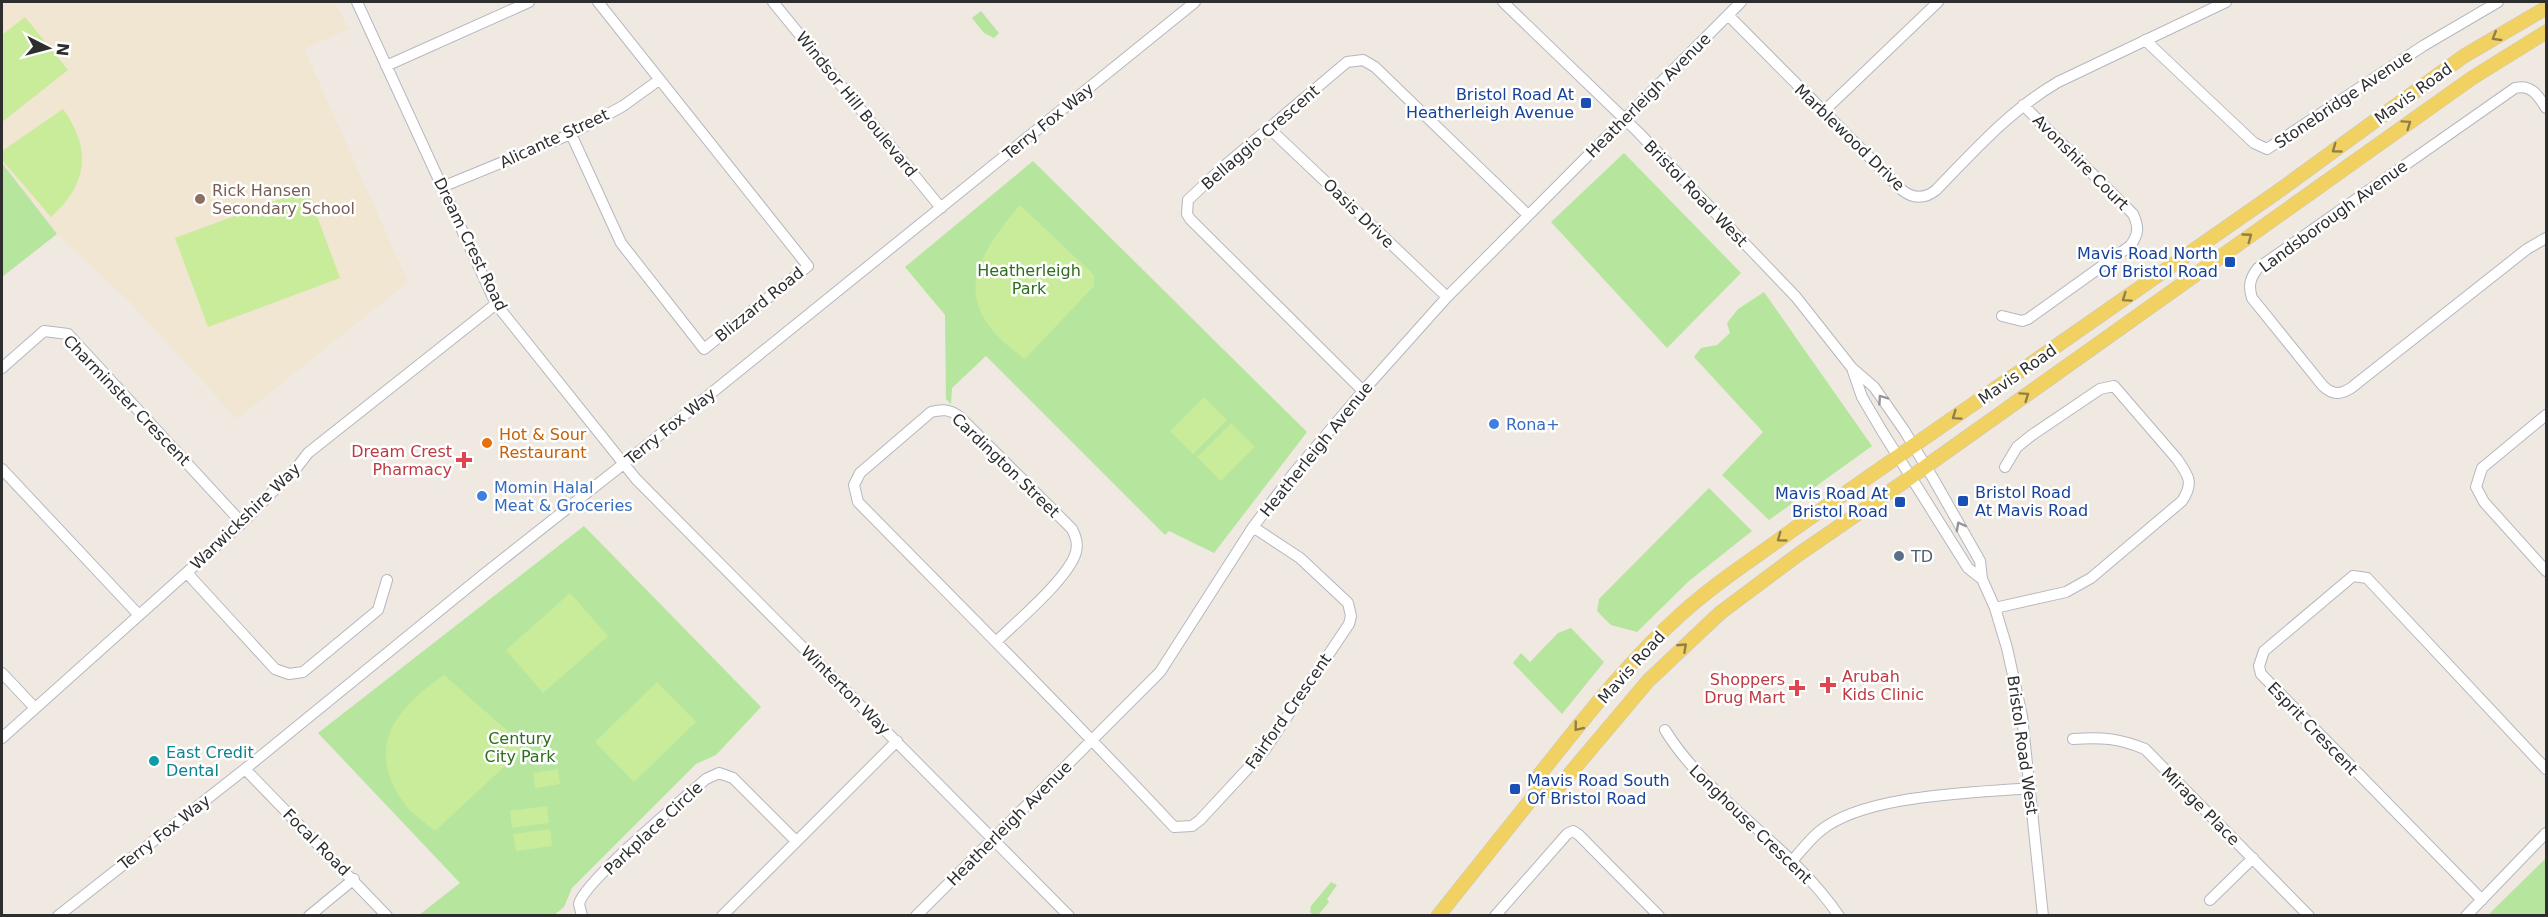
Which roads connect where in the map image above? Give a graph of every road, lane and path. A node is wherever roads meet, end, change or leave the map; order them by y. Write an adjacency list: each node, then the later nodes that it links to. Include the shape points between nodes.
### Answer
1 (357, 2): 15 (street, Dream Crest Road)
2 (529, 2): 15 (street)
3 (598, 2): 16 (street, Blizzard Road)
4 (773, 2): 24 (street, Windsor Hill Boulevard)
5 (1195, 2): 24 (street, Terry Fox Way)
6 (1503, 2): 20 (street, Bristol Road West)
7 (1741, 2): 12 (street, Heatherleigh Avenue)
8 (1938, 2): 19 (street)
9 (2226, 2): 14 (street, Marblewood Drive)
10 (2498, 2): 14 (street, Stonebridge Avenue, via 2423,46 2267,149 2254,143)
11 (2547, 8): 34 (main road, Mavis Road, one-way to 34, via 2464,56 2270,197)
12 (1728, 15): 19 (street, Marblewood Drive); 20 (street, Heatherleigh Avenue)
13 (2547, 32): 37 (main road, Mavis Road, one-way to 13, via 2472,78)
14 (2145, 40): 17 (street, Marblewood Drive, via 2058,82)
15 (386, 66): 23 (street, Dream Crest Road)
16 (659, 80): 22 (street, Alicante Street, via 623,106); 22 (street, Blizzard Road, via 808,266 704,350 621,243)
17 (2023, 105): 19 (street, Marblewood Drive, via 1924,197 1907,193); 29 (street, Avonshire Court, via 2133,214 2139,225 2130,246 2028,319)
18 (2547, 108): 26 (street, Landsborough Avenue, via 2532,89 2514,88 2258,268 2249,291 2323,386 2339,394 2527,249)
19 (1823, 112)
20 (1624, 118): 25 (street, Heatherleigh Avenue); 31 (street, Bristol Road West, via 1796,297)
21 (1270, 129): 25 (street, Bellaggio Crescent, via 1347,62 1363,60 1375,67); 27 (street, Oasis Drive); 32 (street, Bellaggio Crescent, via 1188,200 1187,214)
22 (571, 134): 23 (street, Alicante Street)
23 (442, 187): 28 (street, Dream Crest Road)
24 (941, 207): 36 (street, Terry Fox Way)
25 (1528, 215): 27 (street, Heatherleigh Avenue)
26 (2547, 238)
27 (1447, 297): 32 (street, Heatherleigh Avenue)
28 (496, 304): 36 (street, Dream Crest Road); 41 (street, Warwickshire Way, via 308,453)
29 (2002, 315)
30 (2, 368): 41 (street, Charminster Crescent, via 44,331 68,334)
31 (1852, 368): 34 (street, Bristol Road West, one-way to 31, via 1874,387); 35 (street, Bristol Road West, via 1862,397)
32 (1363, 391): 42 (street, Heatherleigh Avenue)
33 (2547, 415): 43 (street, via 2482,468 2476,487 2484,502)
34 (1913, 446): 35 (main road, Mavis Road); 37 (street, Bristol Road West)
35 (1898, 456): 40 (street, Bristol Road West); 60 (main road, Mavis Road, one-way to 60, via 1681,614 1631,663 1539,774)
36 (623, 464): 56 (street, Winterton Way); 57 (street, Terry Fox Way)
37 (1926, 466): 40 (main road, Mavis Road); 45 (street, Bristol Road West, one-way to 37, via 1980,561)
38 (2005, 467): 47 (street, via 2017,447 2032,435 2100,389 2114,386 2177,459 2190,484 2182,501 2091,578 2066,592)
39 (2, 469): 48 (street)
40 (1911, 477): 45 (street, Bristol Road West, via 1968,568); 60 (main road, Mavis Road, one-way to 40, via 1557,789 1648,681 1719,613)
41 (242, 523): 44 (street, Warwickshire Way)
42 (1253, 527): 55 (street, Heatherleigh Avenue, via 1160,672); 55 (street, Fairford Crescent, via 1300,558 1348,603 1352,616 1264,751 1200,820 1192,826 1174,827)
43 (2547, 571)
44 (187, 573): 46 (street, via 275,669 289,674 303,672 378,610); 48 (street, Warwickshire Way)
45 (1982, 579): 47 (street, Bristol Road West)
46 (387, 580)
47 (1995, 608): 59 (street, Bristol Road West, via 2018,693)
48 (138, 614): 51 (street, Warwickshire Way)
49 (996, 642): 49 (street, Cardington Street, via 1059,580 1076,554 1077,540 1072,529 960,417 953,411 931,412 860,472 854,484 858,502); 55 (street, Cardington Street)
50 (2, 673): 51 (street)
51 (35, 708): 53 (street, Warwickshire Way)
52 (1665, 730): 65 (street, Longhouse Crescent, via 1681,755)
53 (2, 738)
54 (2073, 739): 64 (street, Mirage Place, via 2122,739 2145,749)
55 (1093, 740): 62 (street, Heatherleigh Avenue)
56 (897, 741): 62 (street, Winterton Way); 63 (street)
57 (245, 769): 66 (street, Focal Road); 69 (street, Terry Fox Way)
58 (2547, 769): 68 (street, Esprit Crescent, via 2367,578 2353,576 2260,658 2261,674)
59 (2031, 788): 65 (street, via 1914,798 1860,812 1820,831); 80 (street, Bristol Road West)
60 (1537, 792): 76 (main road, Mavis Road)
61 (2547, 833): 68 (street)
62 (994, 838): 74 (street, Heatherleigh Avenue); 75 (street, Winterton Way)
63 (796, 841): 72 (street, Parkplace Circle, via 733,778 712,776 584,892 579,904); 73 (street)
64 (2253, 858): 67 (street); 81 (street, Mirage Place)
65 (1792, 861): 79 (street, Longhouse Crescent)
66 (354, 879): 70 (street); 71 (street, Focal Road)
67 (2210, 900)
68 (2482, 900): 82 (street)
69 (58, 915)
70 (309, 915)
71 (387, 915)
72 (582, 915)
73 (722, 915)
74 (916, 915)
75 (1069, 915)
76 (1438, 915)
77 (1495, 915): 78 (street, via 1573,831)
78 (1659, 915)
79 (1839, 915)
80 (2043, 915)
81 (2309, 915)
82 (2466, 915)

